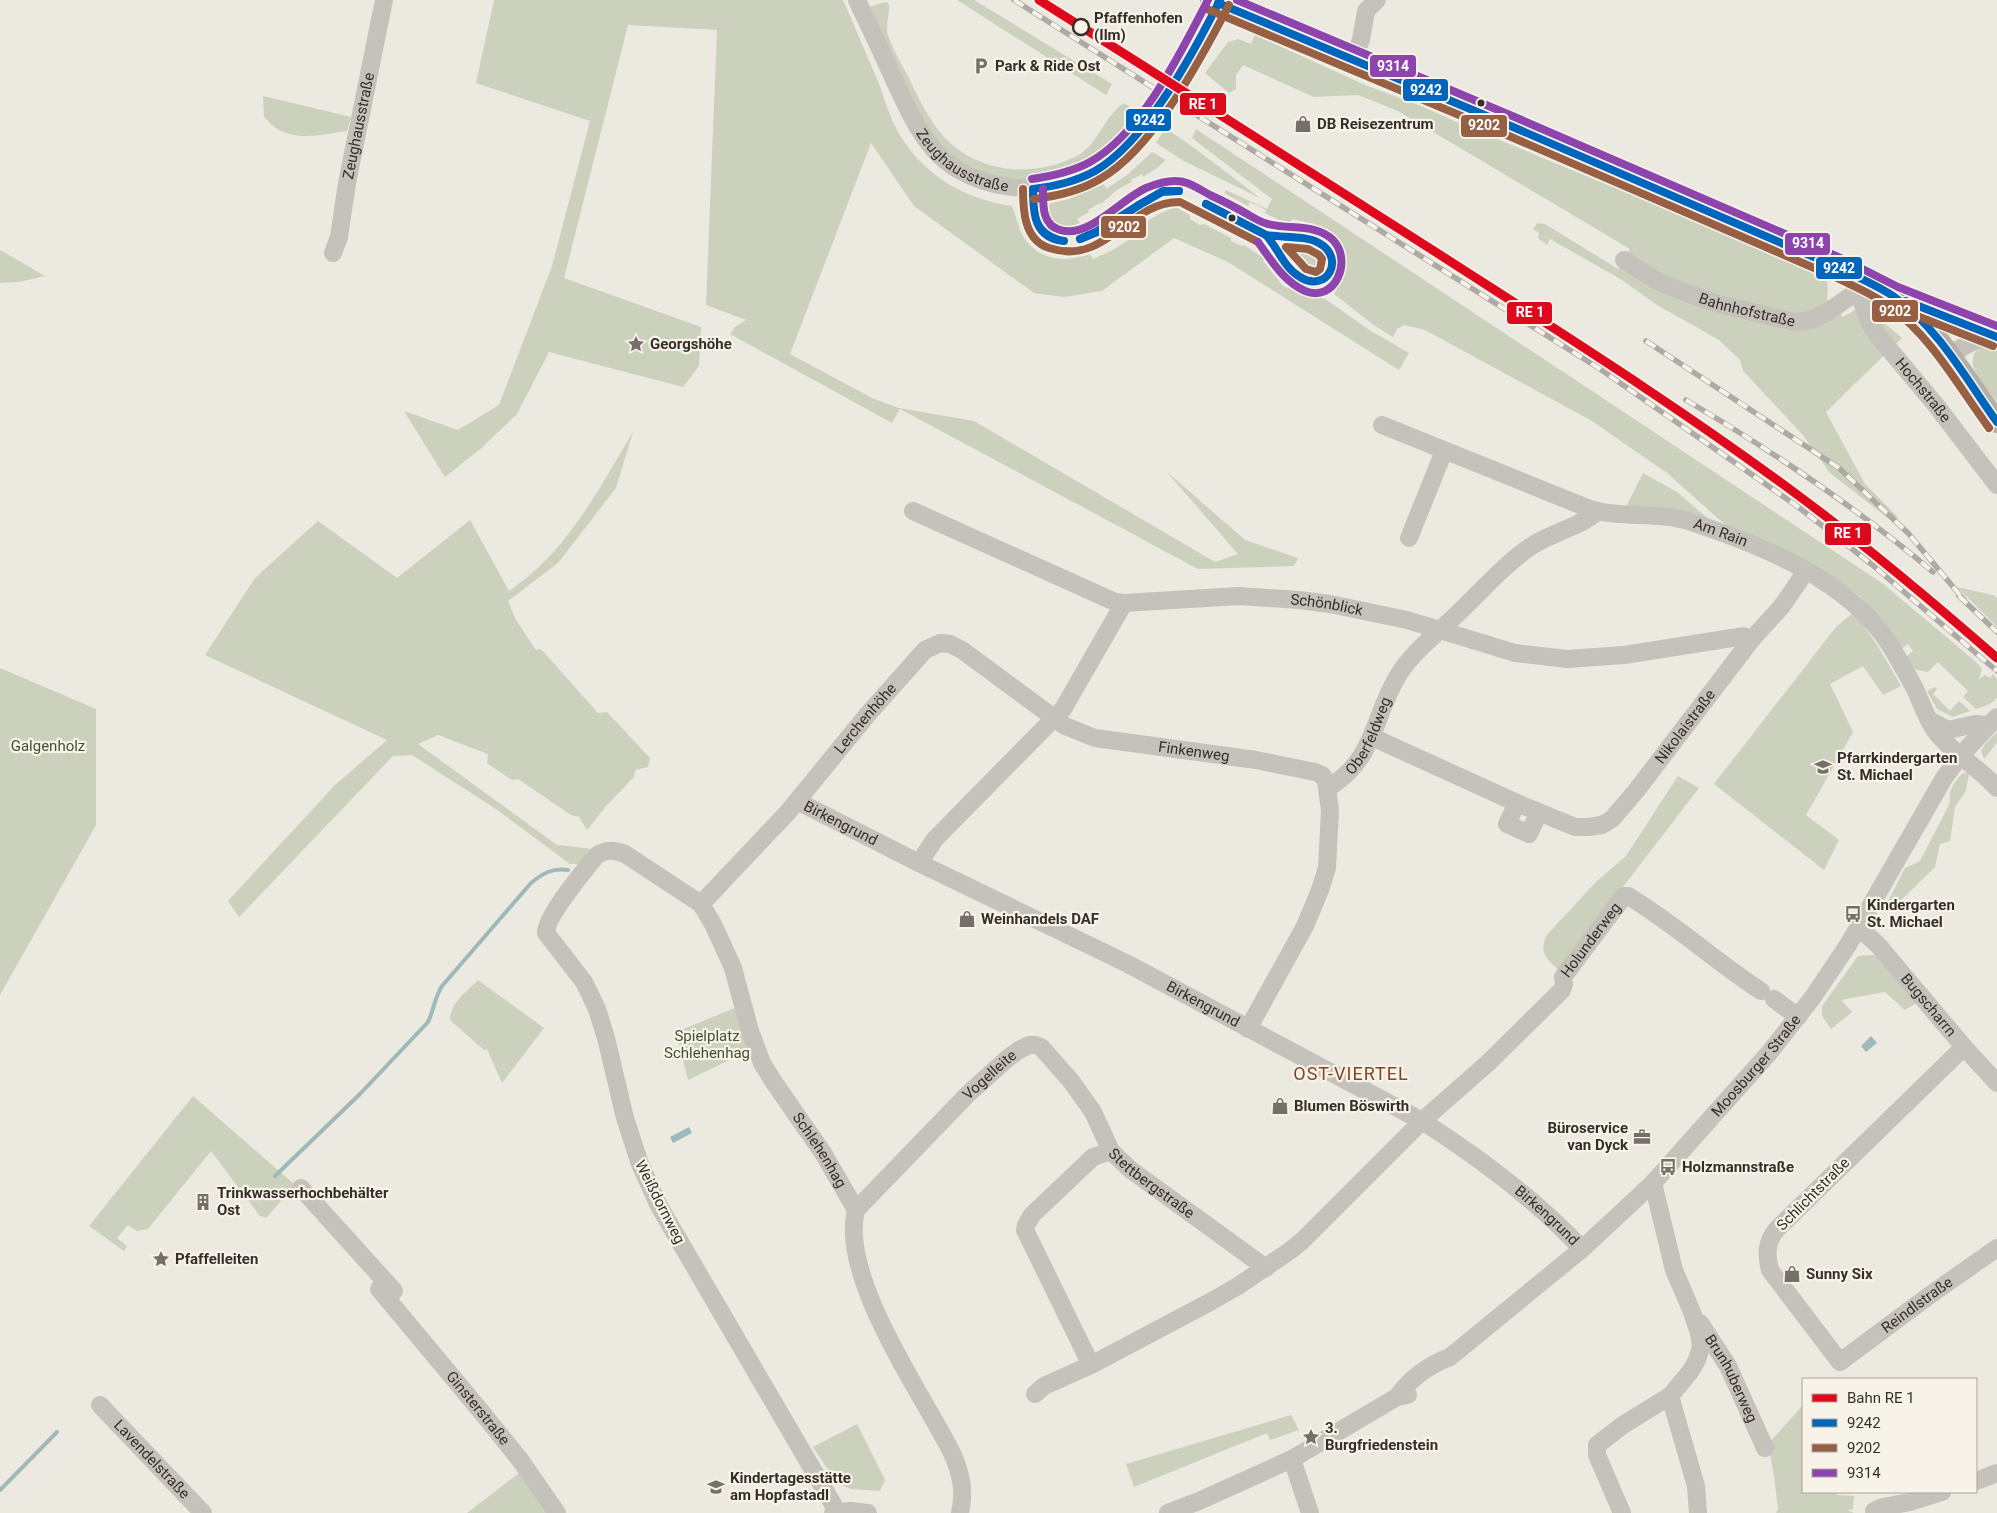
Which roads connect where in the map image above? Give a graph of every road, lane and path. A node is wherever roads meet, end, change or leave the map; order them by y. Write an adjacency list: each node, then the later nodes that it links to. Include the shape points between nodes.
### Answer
1 (384, 0): 8 (street, Zeughausstraße)
2 (857, 0): 7 (street, Zeughausstraße, via 919,130 955,168 976,178 1033,189 1077,181 1120,154)
3 (1376, 0): 5 (street, via 1366,11 1361,40)
4 (1216, 1): 5 (main road); 6 (street)
5 (1353, 60): 10 (main road, via 1839,268)
6 (1183, 67)
7 (1153, 113)
8 (333, 252)
9 (1624, 260): 10 (street, Bahnhofstraße, via 1657,281 1697,297 1795,322 1826,314)
10 (1861, 286): 11 (main road); 17 (street, Hochstraße, via 1870,324)
11 (1894, 296): 12 (street); 13 (main road, via 1921,320)
12 (1997, 337): 13 (street, via 1968,343)
13 (1949, 357): 14 (main road)
14 (1997, 422)
15 (1382, 425): 16 (street, Am Rain)
16 (1444, 451): 19 (street, Am Rain); 20 (street)
17 (1997, 485)
18 (913, 511): 22 (street, Schönblick, via 1102,597)
19 (1597, 512): 21 (street, Am Rain, via 1688,521 1768,552); 23 (street, Oberfeldweg, via 1553,534 1516,558)
20 (1409, 538)
21 (1806, 571): 24 (street, Nikolaistraße, via 1782,606); 26 (street, Am Rain, via 1854,602 1877,627 1899,659)
22 (1124, 603): 23 (street, Schönblick, via 1238,596 1299,600 1372,612); 25 (street, via 1070,699)
23 (1441, 630): 24 (street, Schönblick, via 1515,653 1567,658 1624,656 1743,636); 28 (street, Oberfeldweg, via 1399,674)
24 (1752, 639): 34 (street, Nikolaistraße, via 1612,819 1602,825 1575,827)
25 (1055, 719): 30 (street, Finkenweg, via 1072,730 1095,738 1315,772 1322,775); 32 (street, Lerchenhöhe, via 962,650 945,643 932,645 868,714); 36 (street, via 935,839)
26 (1929, 719): 27 (street, via 1948,730); 29 (street, Am Rain, via 1941,738)
27 (1993, 721): 29 (street, Moosburger Straße)
28 (1372, 737): 30 (street, Oberfeldweg, via 1351,771); 33 (street, Nikolaistraße)
29 (1961, 755): 31 (street, Am Rain); 38 (street, Moosburger Straße, via 1934,794)
30 (1328, 788): 40 (street, via 1327,868 1320,890 1305,926)
31 (1997, 788)
32 (797, 801): 36 (street, Birkengrund); 37 (street, Lerchenhöhe)
33 (1517, 802): 34 (street, Nikolaistraße); 34 (street, via 1507,824 1529,834)
34 (1539, 812)
35 (596, 856): 37 (street, Schlehenhag, via 609,851 625,854); 62 (street, Weißdornweg, via 553,914 546,933 584,982 597,1009 625,1118 640,1164 659,1206)
36 (919, 863): 40 (street, Birkengrund, via 1086,943)
37 (701, 904): 47 (street, Schlehenhag, via 733,968 762,1062 823,1153)
38 (1859, 928): 39 (street, Moosburger Straße); 41 (street, Bugscharrn, via 1878,945)
39 (1798, 1017): 43 (street, Holunderweg, via 1656,915 1624,896 1563,977 1562,990 1488,1063); 45 (street, Moosburger Straße, via 1739,1088)
40 (1248, 1029): 43 (street, Birkengrund)
41 (1964, 1047): 42 (street, Bugscharrn); 52 (street, Schlichtstraße, via 1771,1236 1767,1247 1770,1270)
42 (1997, 1083)
43 (1422, 1121): 49 (street, Birkengrund, via 1513,1186); 50 (street, via 1302,1241)
44 (1111, 1151): 47 (street, Vogelleite, via 1094,1112 1071,1081 1041,1047 1029,1045 1008,1058 968,1094); 50 (street, Stettbergstraße, via 1131,1170); 53 (street, Stettbergstraße, via 1093,1157 1032,1215 1026,1225 1027,1236)
45 (1652, 1183): 49 (street, Moosburger Straße); 51 (street, via 1674,1270)
46 (301, 1188): 65 (street, Ginsterstraße, via 402,1301 395,1308 521,1461)
47 (856, 1210): 67 (street, via 854,1230 863,1277 884,1329 959,1470 963,1486)
48 (1997, 1248): 52 (street, Reindlstraße)
49 (1582, 1249): 58 (street, Moosburger Straße, via 1450,1357 1439,1375)
50 (1266, 1268): 53 (street, via 1210,1302)
51 (1692, 1312): 55 (street, via 1701,1347 1690,1372); 57 (street, Brunhuberweg, via 1728,1366)
52 (1840, 1362)
53 (1091, 1365): 54 (street, via 1044,1386)
54 (1035, 1394)
55 (1670, 1396): 70 (street, via 1596,1445); 71 (street, via 1696,1486)
56 (100, 1405): 64 (street, Lavendelstraße)
57 (1764, 1448)
58 (1292, 1459): 68 (street, Moosburger Straße); 69 (street)
59 (1997, 1473): 60 (street)
60 (1977, 1481)
61 (1939, 1493): 63 (street)
62 (835, 1512): 66 (street, Weißdornweg)
63 (1874, 1512)
64 (203, 1513)
65 (557, 1513)
66 (868, 1513)
67 (960, 1513)
68 (1168, 1513)
69 (1310, 1513)
70 (1622, 1513)
71 (1698, 1513)

